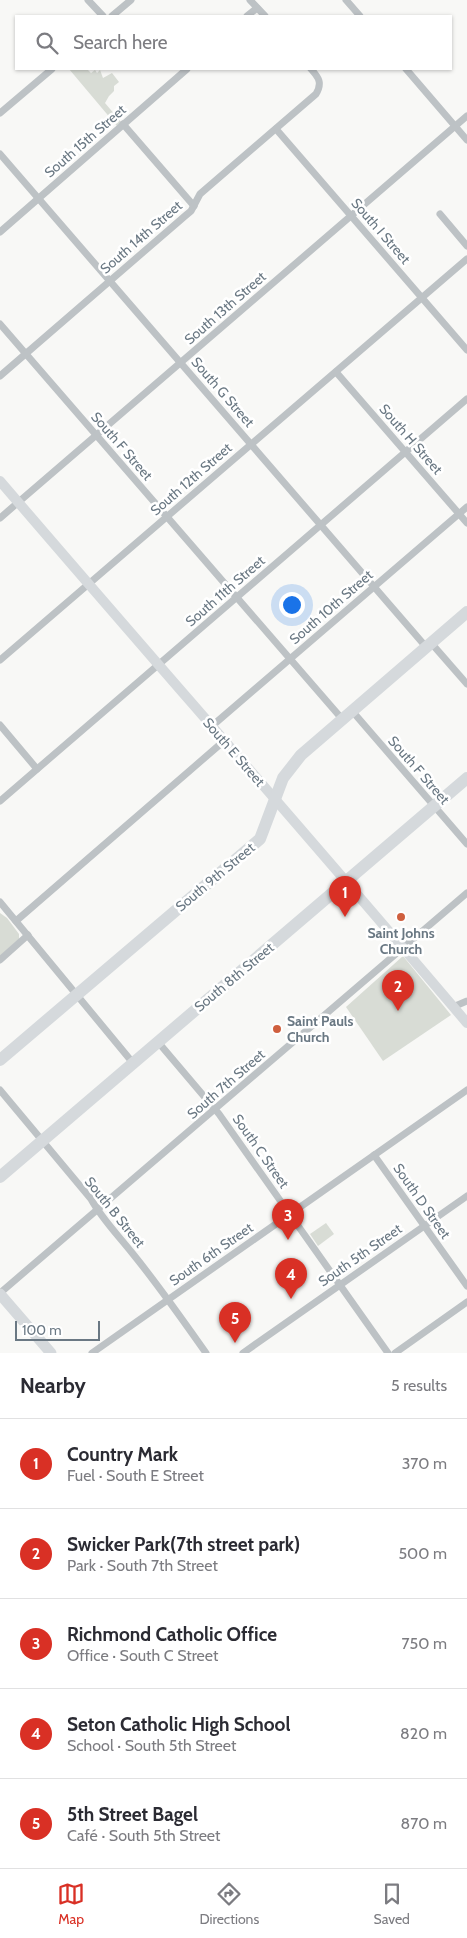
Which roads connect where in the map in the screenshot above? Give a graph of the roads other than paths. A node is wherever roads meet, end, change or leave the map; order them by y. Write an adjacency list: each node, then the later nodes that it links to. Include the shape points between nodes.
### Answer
1 (88, 0): 6 (street)
2 (131, 0): 7 (street)
3 (250, 0): 5 (street)
4 (346, 0): 10 (street)
5 (257, 8): 8 (street); 9 (street)
6 (102, 15)
7 (113, 15)
8 (248, 15)
9 (264, 15)
10 (359, 15)
11 (51, 70): 15 (street)
12 (186, 70): 17 (street, South 15th Street)
13 (311, 70): 19 (street, South 14th Street, via 320,81 316,94)
14 (407, 70): 18 (street)
15 (0, 113)
16 (467, 116): 18 (street, South 13th Street)
17 (123, 124): 22 (street, South 15th Street); 23 (street)
18 (455, 126): 20 (street); 25 (street, South 13th Street)
19 (276, 129): 23 (street, South 14th Street, via 200,194); 25 (street, South I Street)
20 (467, 140)
21 (0, 154): 22 (street, South G Street)
22 (39, 198): 26 (street, South 15th Street); 29 (street, South G Street)
23 (194, 206): 29 (street, South 14th Street)
24 (440, 214): 27 (street)
25 (351, 216): 30 (street, South I Street); 34 (street, South 13th Street)
26 (0, 232)
27 (467, 246)
28 (467, 259): 30 (street, South 12th Street)
29 (110, 281): 33 (street, South 14th Street); 34 (street, South G Street)
30 (422, 297): 32 (street, South I Street); 35 (street, South 12th Street)
31 (0, 324): 33 (street, South F Street)
32 (467, 350)
33 (26, 354): 36 (street, South 14th Street); 38 (street, South F Street)
34 (181, 362): 38 (street, South 13th Street); 39 (street, South G Street)
35 (336, 372): 39 (street, South 12th Street); 40 (street, South H Street)
36 (0, 376)
37 (467, 399): 40 (street, South 11th Street)
38 (96, 435): 42 (street, South 13th Street); 45 (street, South F Street)
39 (252, 443): 45 (street, South 12th Street); 48 (street, South G Street)
40 (406, 452): 44 (street, South H Street); 48 (street, South 11th Street)
41 (0, 481): 42 (street, South E Street)
42 (18, 502): 46 (street, South 13th Street); 49 (street, South E Street)
43 (467, 507): 44 (street, South 10th Street)
44 (459, 514): 47 (street, South H Street); 50 (street, South 10th Street)
45 (166, 517): 49 (street, South 12th Street); 51 (street, South F Street)
46 (0, 518)
47 (467, 523)
48 (322, 524): 50 (street, South G Street); 51 (street, South 11th Street)
49 (88, 584): 55 (street, South 12th Street); 56 (street, South E Street)
50 (375, 586): 53 (street, South G Street); 54 (street, South 10th Street)
51 (236, 598): 54 (street, South F Street); 56 (street, South 11th Street)
52 (467, 612): 53 (highway, South 9th Street)
53 (430, 646): 57 (street, South G Street); 58 (highway, South 9th Street)
54 (290, 659): 59 (street, South F Street); 61 (street, South 10th Street)
55 (0, 660)
56 (158, 665): 61 (street, South E Street); 63 (street, South 11th Street)
57 (467, 684)
58 (353, 712): 59 (highway, South 9th Street); 67 (street, South F Street)
59 (343, 720): 65 (highway, South 9th Street, via 294,762 278,788)
60 (0, 725): 63 (street)
61 (212, 726): 62 (street, South E Street)
62 (224, 742): 65 (street, South E Street); 72 (street)
63 (38, 769): 66 (street, South 11th Street)
64 (467, 778): 67 (highway, South 8th Street)
65 (276, 800): 69 (street, South E Street); 76 (highway, South 9th Street, via 260,839)
66 (0, 801)
67 (434, 806): 68 (street, South F Street); 69 (highway, South 8th Street)
68 (467, 844)
69 (346, 881): 74 (street, South E Street); 80 (highway, South 8th Street)
70 (467, 893): 74 (street, South 7th Street)
71 (1, 903): 72 (street)
72 (16, 920): 73 (street)
73 (28, 935): 75 (street); 76 (street)
74 (403, 948): 78 (street, South E Street); 85 (street, South 7th Street)
75 (0, 960)
76 (76, 995): 81 (highway, South 9th Street); 82 (street)
77 (467, 1001): 78 (street)
78 (453, 1006): 79 (street, South E Street)
79 (467, 1023)
80 (158, 1042): 82 (highway, South 8th Street); 85 (street, South C Street)
81 (0, 1060)
82 (133, 1063): 86 (highway, South 8th Street)
83 (0, 1090): 86 (street, South B Street)
84 (467, 1090): 87 (street, South 6th Street)
85 (215, 1109): 90 (street, South 7th Street); 91 (street, South C Street)
86 (42, 1141): 88 (highway, South 8th Street); 90 (street, South B Street, via 90,1199)
87 (374, 1155): 91 (street, South 6th Street); 92 (street, South D Street)
88 (0, 1177)
89 (467, 1196): 92 (street, South 5th Street)
90 (96, 1211): 95 (street, South 7th Street); 96 (street, South B Street)
91 (290, 1214): 93 (street, South C Street); 96 (street, South 6th Street)
92 (424, 1226): 93 (street, South 5th Street); 94 (street, South D Street)
93 (340, 1285): 101 (street, South 5th Street); 102 (street, South C Street)
94 (467, 1286)
95 (0, 1293): 98 (main road)
96 (168, 1299): 99 (street, South 6th Street); 100 (street, South B Street)
97 (467, 1302): 103 (street)
98 (51, 1353)
99 (92, 1353)
100 (206, 1353)
101 (243, 1353)
102 (388, 1353)
103 (395, 1353)

